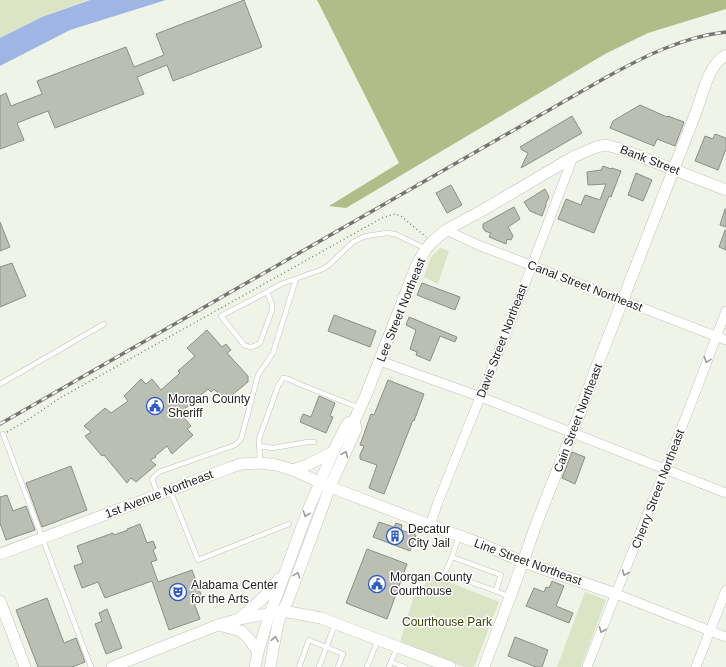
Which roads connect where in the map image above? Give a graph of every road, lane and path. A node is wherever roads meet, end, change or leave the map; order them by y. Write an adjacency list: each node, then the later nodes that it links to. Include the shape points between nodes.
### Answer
1 (726, 56): 3 (street, Cain Street Northeast, via 712,70)
2 (574, 157): 3 (street, Bank Street, via 606,145); 5 (street, Lee Street Northeast); 7 (street, Davis Street Northeast)
3 (674, 170): 4 (street, Bank Street); 10 (street, Cain Street Northeast)
4 (726, 190)
5 (446, 230): 6 (street, Lee Street Northeast); 7 (street, Canal Street Northeast)
6 (426, 249): 8 (lane, via 395,234 366,236 353,242 330,265); 15 (street, Lee Street Northeast, via 417,264)
7 (532, 265): 10 (street, Canal Street Northeast); 17 (street, Davis Street Northeast)
8 (296, 279): 9 (lane); 32 (lane, via 273,353 258,375 240,438 235,445 159,472 152,479)
9 (267, 292): 9 (lane, via 272,310 260,343 249,347 244,345 222,316)
10 (623, 301): 13 (street, Canal Street Northeast); 21 (street, Cain Street Northeast)
11 (726, 311): 13 (street, Cherry Street Northeast)
12 (104, 324): 16 (lane)
13 (716, 337): 14 (street, Canal Street Northeast); 27 (street, Cherry Street Northeast, one-way to 27)
14 (726, 340)
15 (380, 361): 17 (street); 18 (street, Lee Street Northeast)
16 (0, 384)
17 (481, 397): 21 (street); 34 (street, Davis Street Northeast)
18 (360, 408): 20 (street, Lee Street Northeast); 24 (lane, via 283,378 263,426)
19 (29, 419): 22 (path)
20 (354, 421): 25 (street, Lee Street Northeast, via 348,423); 29 (street, Lee Street Northeast, one-way to 20, via 356,429)
21 (572, 433): 27 (street); 39 (street, Cain Street Northeast)
22 (3, 434): 36 (lane)
23 (314, 442): 24 (lane, via 273,448)
24 (259, 446): 26 (lane)
25 (333, 452): 28 (street); 29 (street, Lee Street Northeast)
26 (260, 463): 28 (street, 1st Avenue Northeast); 30 (street, 1st Avenue Northeast, via 241,464)
27 (665, 469): 31 (street); 43 (street, Cherry Street Northeast, one-way to 43)
28 (293, 470): 29 (street, 1st Avenue Northeast)
29 (325, 485): 34 (street, Line Street Northeast); 40 (street, Lee Street Northeast, one-way to 40, via 307,513); 46 (street, Lee Street Northeast, one-way to 29)
30 (170, 490): 32 (street, 1st Avenue Northeast); 33 (lane, via 198,560)
31 (726, 493)
32 (158, 495): 36 (street, 1st Avenue Northeast)
33 (289, 524)
34 (430, 526): 35 (street, Line Street Northeast)
35 (459, 536): 38 (lane); 39 (street, Line Street Northeast)
36 (42, 539): 37 (street, 1st Avenue Northeast); 61 (lane)
37 (0, 554)
38 (452, 557): 42 (lane, via 501,575); 42 (lane, via 445,573)
39 (524, 562): 43 (street, Line Street Northeast); 44 (street, Cain Street Northeast)
40 (285, 572): 47 (street, Lee Street Northeast); 48 (street, via 264,597)
41 (726, 590): 51 (street)
42 (496, 591): 44 (lane)
43 (616, 594): 51 (street, Line Street Northeast); 72 (street, Cherry Street Northeast, one-way to 72)
44 (510, 598): 71 (street, Cain Street Northeast)
45 (0, 601): 60 (street)
46 (283, 611): 47 (street); 49 (street); 64 (street, Lee Street Northeast, one-way to 46, via 276,628)
47 (271, 613): 48 (street); 56 (street, Lee Street Northeast)
48 (239, 619): 50 (street)
49 (335, 623): 53 (street); 54 (lane)
50 (218, 625): 56 (street, via 241,631); 58 (street)
51 (711, 631): 52 (street, Line Street Northeast); 73 (street)
52 (726, 637)
53 (378, 640): 55 (street); 68 (lane)
54 (326, 647): 65 (lane, via 309,640); 66 (lane); 67 (lane, via 343,654)
55 (397, 647): 57 (lane); 59 (street)
56 (258, 652): 63 (street, Lee Street Northeast)
57 (391, 662): 69 (lane); 70 (lane)
58 (134, 663): 62 (street)
59 (442, 666)
60 (25, 667)
61 (91, 667)
62 (112, 667)
63 (255, 667)
64 (270, 667)
65 (299, 667)
66 (319, 667)
67 (338, 667)
68 (367, 667)
69 (389, 667)
70 (405, 667)
71 (484, 667)
72 (587, 667)
73 (696, 667)

